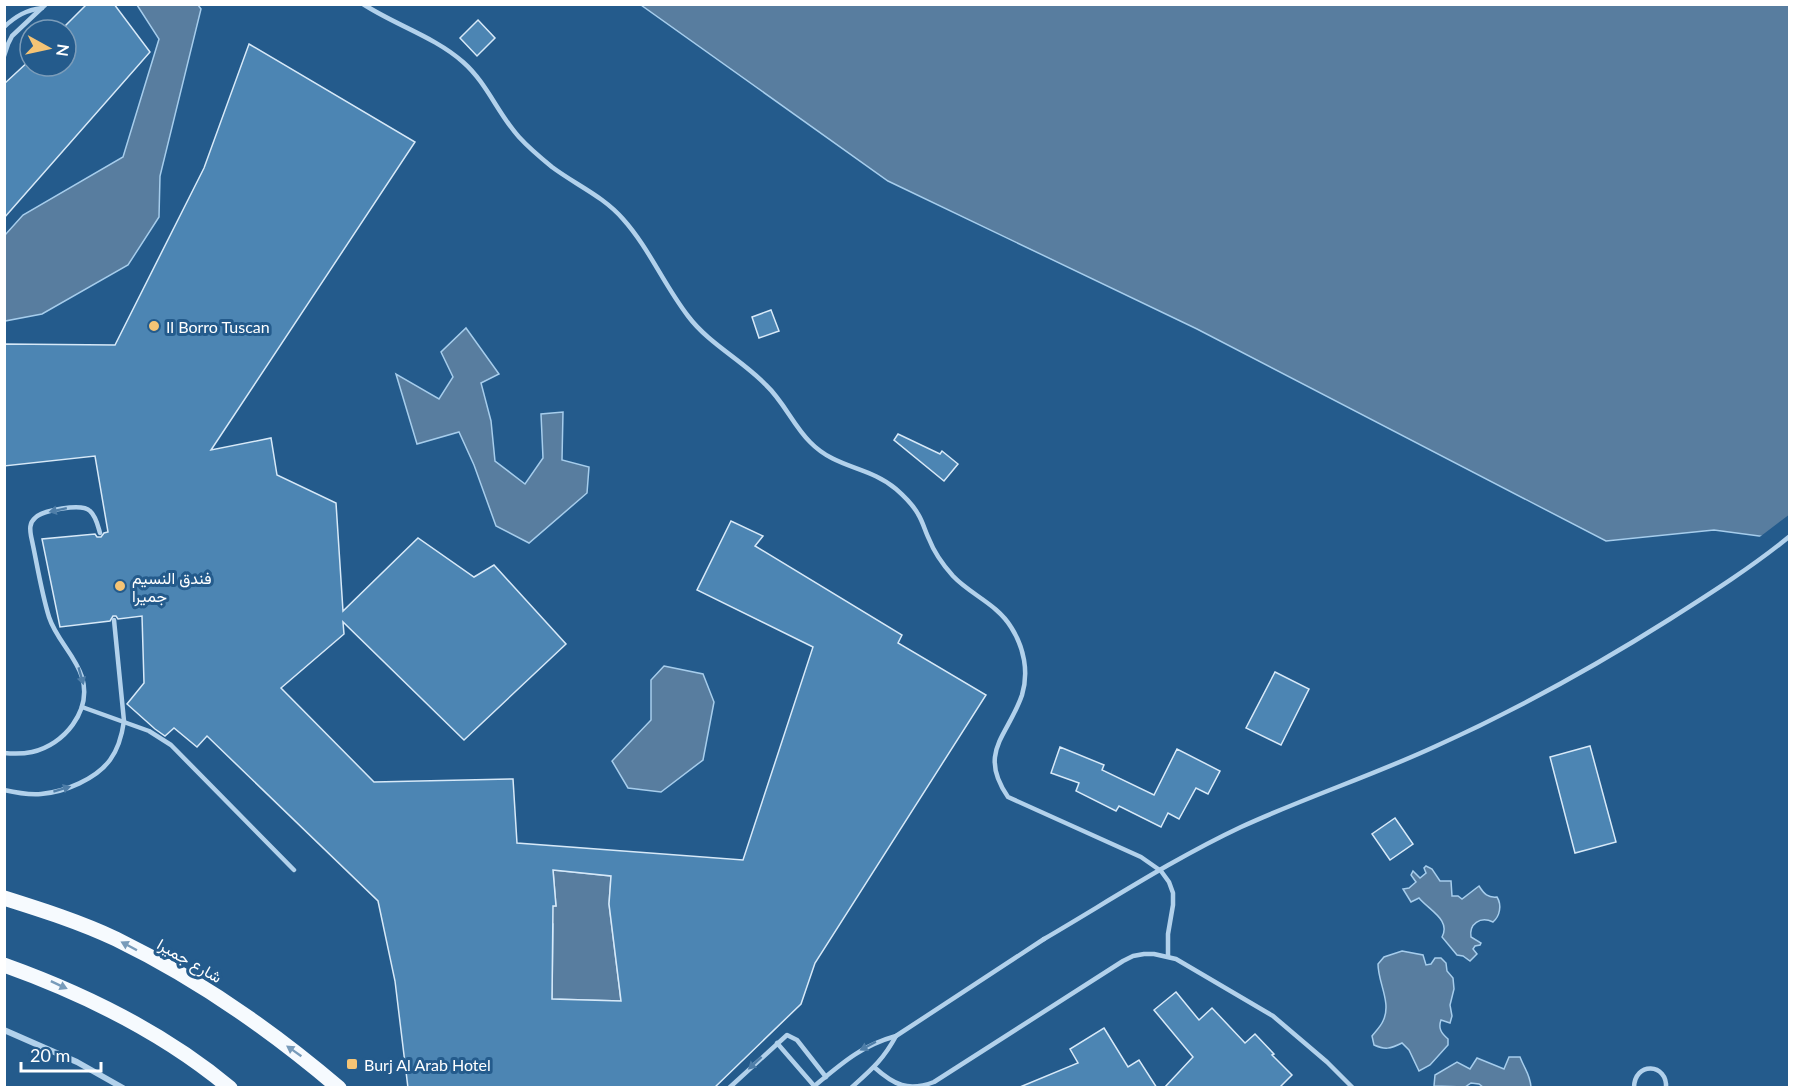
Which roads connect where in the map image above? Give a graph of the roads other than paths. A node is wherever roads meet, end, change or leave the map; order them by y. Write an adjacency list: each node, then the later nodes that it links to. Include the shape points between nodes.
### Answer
1 (363, 4): 14 (lane, via 464,63 520,138 623,220 689,318 768,386 808,440 834,460 863,470 895,488 918,513 941,560 961,583 1005,617 1024,656 1021,698 996,749 1000,786 1008,797 1141,857 1161,871 1173,893)
2 (43, 6): 3 (lane, via 26,11); 4 (lane, via 12,36)
3 (4, 27)
4 (4, 56)
5 (100, 533): 8 (lane, one-way to 8, via 93,513 83,507 38,516 30,531 50,618 83,680)
6 (1790, 537): 17 (lane, bridge, via 1622,650 1538,697 1432,748 1239,828 1044,939)
7 (114, 620): 9 (lane)
8 (82, 707): 9 (lane); 10 (lane, via 69,730 47,747 20,754)
9 (124, 721): 11 (lane, one-way to 9, via 42,794 93,776 117,749); 12 (lane, via 171,745)
10 (4, 753)
11 (4, 790)
12 (294, 870)
13 (4, 898): 24 (main road, شارع جميرا, one-way to 13, via 303,1057 170,967 57,914)
14 (1168, 956): 19 (lane, via 1143,954 1123,961 925,1086 897,1084); 27 (lane, via 1273,1016)
15 (4, 965): 23 (main road, one-way to 23, via 53,982 119,1014 183,1052)
16 (4, 1030): 22 (street, via 77,1062)
17 (896, 1036): 19 (lane); 20 (lane, one-way to 20, via 864,1047)
18 (777, 1043): 20 (lane, via 787,1035 792,1036); 21 (lane); 25 (lane, one-way to 25)
19 (874, 1068): 26 (lane)
20 (826, 1077): 21 (lane)
21 (814, 1087)
22 (123, 1088)
23 (230, 1088)
24 (339, 1088)
25 (729, 1088)
26 (851, 1088)
27 (1353, 1088)
28 (1634, 1088): 29 (lane, via 1635,1077 1649,1068 1664,1075)
29 (1666, 1088)

